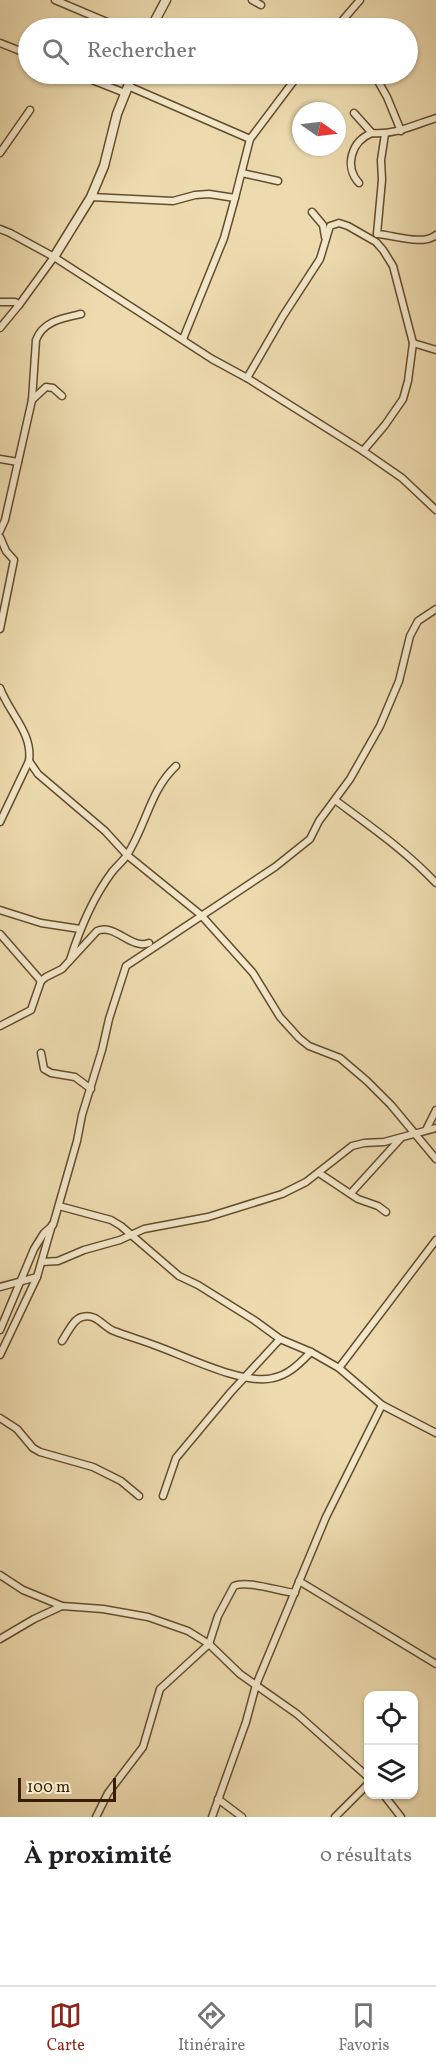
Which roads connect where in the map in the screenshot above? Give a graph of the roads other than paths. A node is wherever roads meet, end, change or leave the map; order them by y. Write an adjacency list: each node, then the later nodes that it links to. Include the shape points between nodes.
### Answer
1 (55, 0): 6 (street)
2 (166, 0): 7 (street)
3 (252, 0): 5 (street)
4 (360, 0): 8 (street)
5 (261, 4)
6 (98, 18)
7 (156, 18)
8 (345, 18)
9 (0, 43): 10 (street)
10 (18, 50)
11 (108, 84): 15 (street)
12 (129, 84): 15 (street)
13 (291, 84): 22 (street)
14 (380, 84): 19 (street)
15 (127, 90): 22 (street); 27 (street)
16 (30, 110): 23 (street)
17 (354, 112): 20 (street)
18 (436, 118): 19 (street)
19 (402, 131): 21 (street)
20 (372, 134): 21 (street); 26 (street, via 358,143 351,160 352,174)
21 (385, 135): 32 (street)
22 (250, 139): 24 (street)
23 (0, 153)
24 (242, 173): 25 (street); 28 (street)
25 (278, 181)
26 (359, 183)
27 (91, 197): 28 (street, via 173,201 209,194); 35 (street)
28 (234, 198): 40 (street, via 224,238)
29 (312, 212): 30 (street)
30 (326, 226): 34 (street, via 344,225); 43 (street, via 320,259)
31 (0, 229): 35 (street)
32 (377, 234): 33 (street, via 427,240); 34 (street)
33 (436, 235)
34 (376, 242): 41 (street, via 393,266)
35 (54, 257): 37 (street); 40 (street)
36 (0, 302): 37 (street)
37 (19, 305): 39 (street)
38 (81, 314): 45 (street, via 62,318 39,332 34,349)
39 (0, 328)
40 (183, 339): 43 (street)
41 (413, 343): 42 (street); 46 (street, via 403,399)
42 (436, 350)
43 (247, 378): 46 (street)
44 (62, 396): 45 (street, via 46,387)
45 (32, 400): 48 (street)
46 (363, 451): 49 (street, via 402,478)
47 (0, 459): 48 (street)
48 (18, 462): 50 (street)
49 (436, 510)
50 (0, 531)
51 (0, 537): 53 (street, via 14,560)
52 (436, 609): 57 (street, via 418,621 410,636 399,681 380,726)
53 (0, 629)
54 (0, 688): 55 (street, via 28,741)
55 (29, 761): 58 (street); 59 (street, via 38,774)
56 (176, 766): 59 (street, via 161,783)
57 (335, 800): 60 (street, via 381,833); 62 (street, via 310,839)
58 (0, 822)
59 (127, 855): 62 (street); 63 (street, via 97,896)
60 (436, 883)
61 (0, 910): 63 (street)
62 (201, 915): 70 (street, via 126,966); 74 (street, via 253,974 280,1017 299,1038 340,1058 381,1093)
63 (80, 929): 66 (street)
64 (0, 934): 67 (street)
65 (149, 943): 66 (street, via 140,945 102,929)
66 (70, 960): 67 (street)
67 (41, 981): 68 (street, via 31,1010)
68 (0, 1026)
69 (41, 1053): 70 (street, via 44,1069 75,1077)
70 (91, 1089): 79 (street)
71 (436, 1110): 73 (street)
72 (436, 1128): 73 (street)
73 (426, 1130): 74 (street)
74 (414, 1133): 75 (street); 76 (street)
75 (401, 1138): 77 (street, via 352,1146); 78 (street)
76 (436, 1159)
77 (319, 1173): 78 (street); 82 (street, via 282,1194 208,1217)
78 (351, 1193): 80 (street)
79 (59, 1206): 81 (street); 82 (street, via 111,1220)
80 (386, 1212)
81 (53, 1225): 84 (street); 86 (street, via 37,1243)
82 (133, 1234): 84 (street); 89 (street, via 179,1276)
83 (436, 1240): 93 (street)
84 (42, 1263): 85 (street)
85 (37, 1277): 86 (street); 92 (street)
86 (20, 1282): 87 (street); 88 (street)
87 (0, 1287)
88 (0, 1330)
89 (280, 1339): 91 (street); 94 (street)
90 (62, 1341): 94 (street, via 80,1317 88,1316 113,1331)
91 (311, 1352): 93 (street); 94 (street, via 284,1374 271,1379)
92 (0, 1355)
93 (339, 1368): 95 (street)
94 (245, 1377): 99 (street, via 176,1458)
95 (382, 1405): 97 (street); 101 (street)
96 (0, 1419): 98 (street, via 17,1429 40,1452 93,1467)
97 (436, 1433)
98 (140, 1496)
99 (163, 1496)
100 (0, 1575): 103 (street, via 23,1590)
101 (299, 1581): 102 (street); 106 (street)
102 (294, 1593): 105 (street, via 250,1584 234,1586 218,1616); 107 (street)
103 (62, 1606): 104 (street); 105 (street, via 148,1617 188,1631)
104 (0, 1640)
105 (210, 1644): 107 (street); 112 (street, via 160,1689 143,1747 108,1793)
106 (436, 1664)
107 (256, 1685): 108 (street, via 297,1714); 110 (street)
108 (364, 1773)
109 (364, 1789): 115 (street)
110 (218, 1799): 113 (street); 114 (street)
111 (387, 1799): 116 (street)
112 (96, 1817)
113 (212, 1817)
114 (242, 1817)
115 (334, 1817)
116 (400, 1817)

